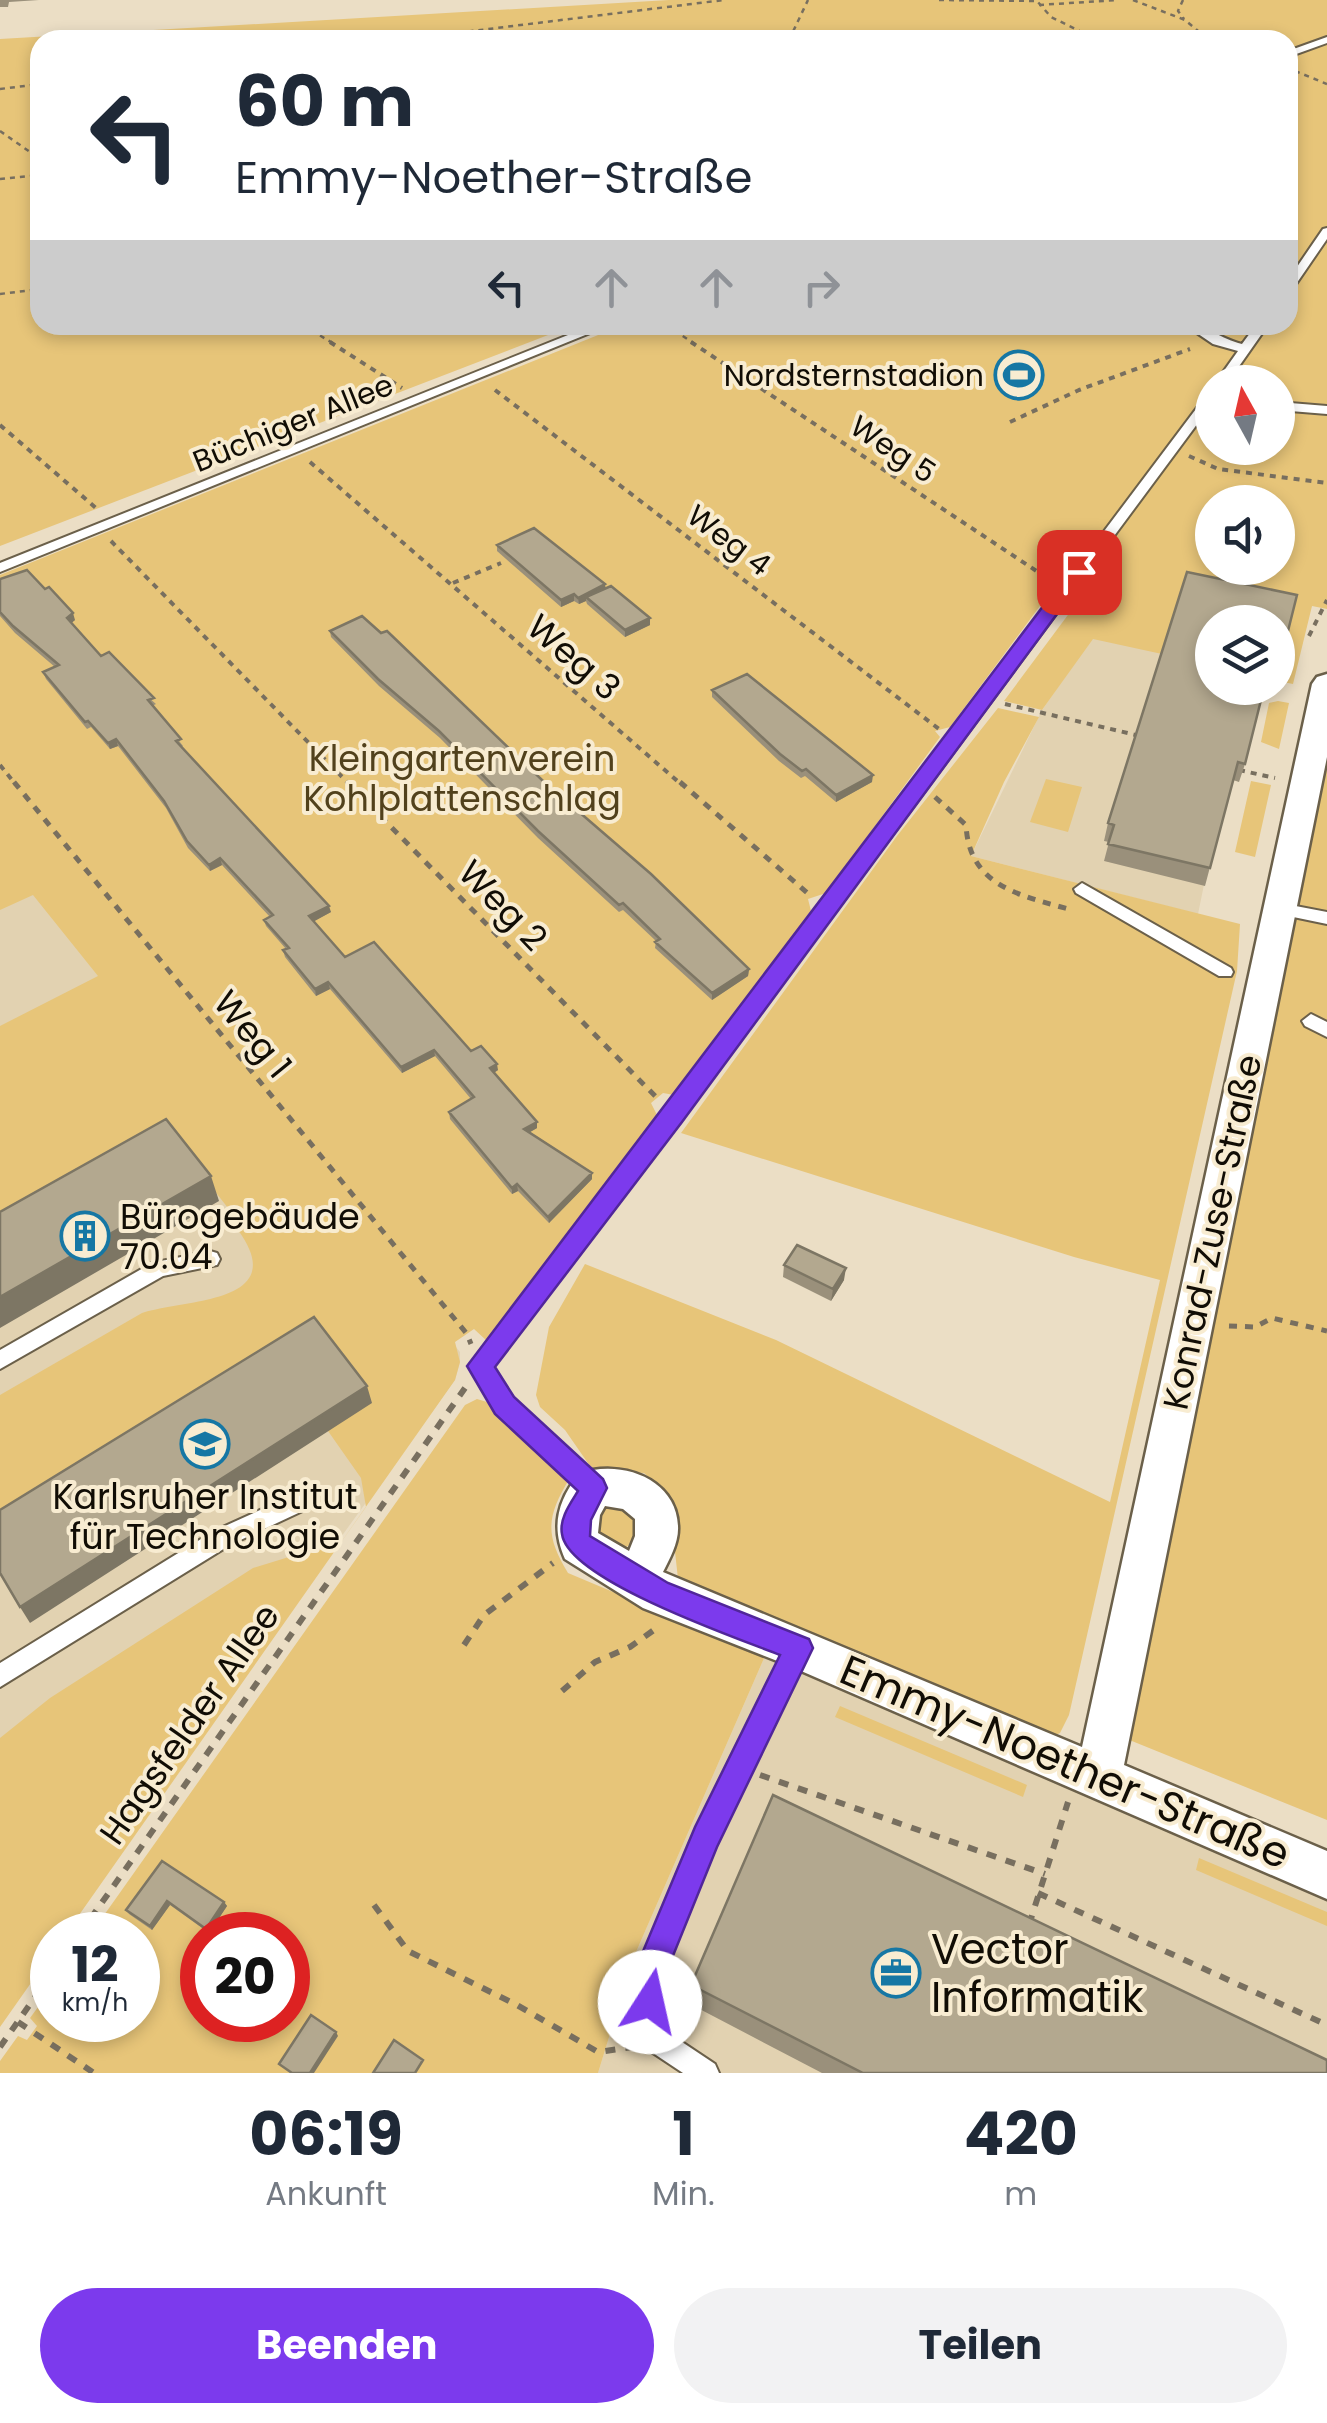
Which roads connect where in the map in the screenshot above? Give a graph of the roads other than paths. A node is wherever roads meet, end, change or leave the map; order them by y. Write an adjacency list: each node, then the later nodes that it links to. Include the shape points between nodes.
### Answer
1 (1327, 40): 2 (lane)
2 (1298, 50)
3 (1327, 231): 4 (lane)
4 (1298, 273)
5 (579, 335): 13 (lane, Büchiger Allee)
6 (1207, 335): 8 (lane)
7 (1255, 335): 8 (lane)
8 (1245, 349): 9 (lane)
9 (1234, 365)
10 (1295, 407): 11 (lane)
11 (1327, 410)
12 (1195, 419): 21 (lane, via 480,1366 504,1405)
13 (0, 568)
14 (1327, 684): 16 (street, Konrad-Zuse-Straße)
15 (1082, 890): 18 (lane)
16 (1280, 909): 17 (lane); 26 (street, Konrad-Zuse-Straße, via 1194,1320)
17 (1327, 918)
18 (1225, 972)
19 (210, 1259): 20 (lane, via 159,1269)
20 (0, 1360)
21 (594, 1488): 23 (street, Emmy-Noether-Straße, via 577,1518 580,1545); 23 (street, via 631,1489 652,1510 657,1534)
22 (302, 1501): 25 (lane, via 222,1538)
23 (637, 1580): 24 (street, Emmy-Noether-Straße)
24 (798, 1648): 26 (street, Emmy-Noether-Straße); 28 (lane, via 738,1767 652,1968 650,2002 660,2042)
25 (0, 1676)
26 (1088, 1774): 27 (street, Emmy-Noether-Straße)
27 (1327, 1874)
28 (706, 2073)

